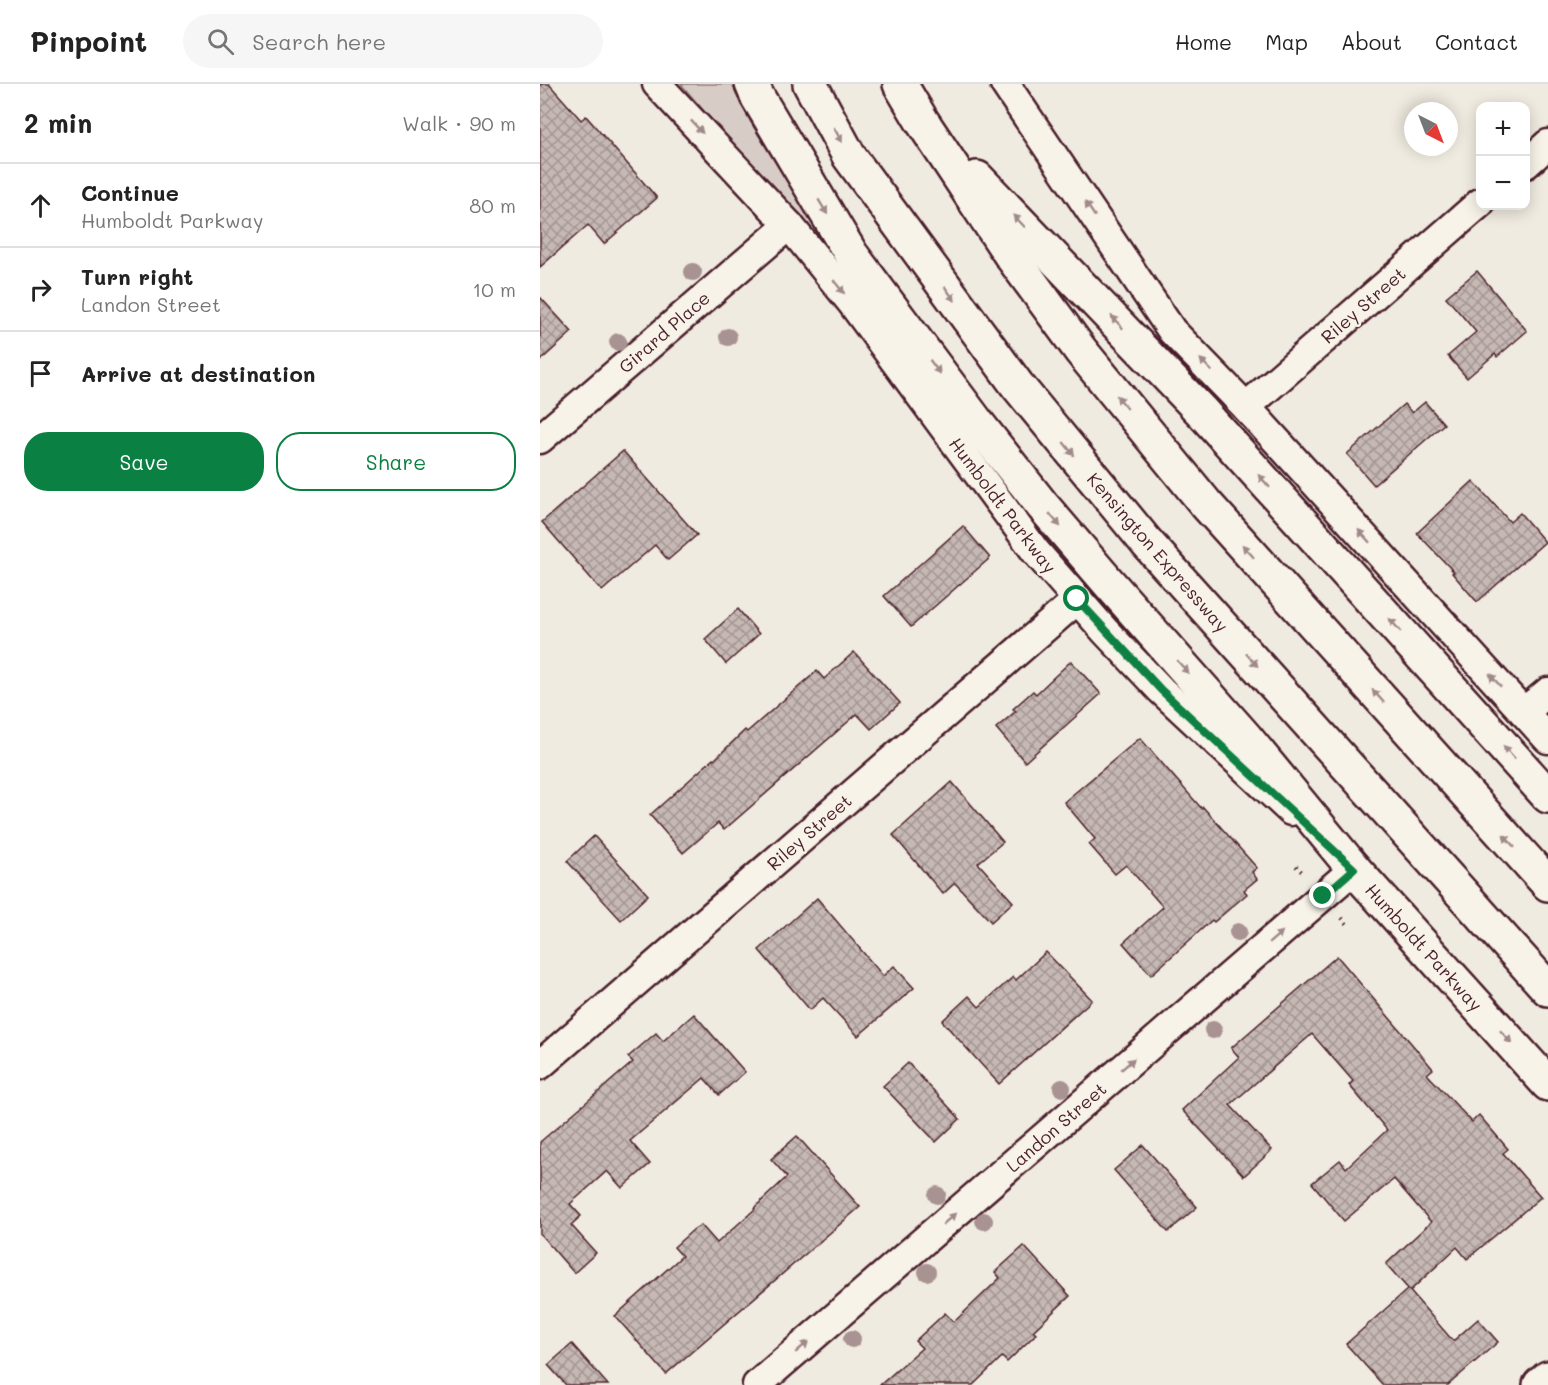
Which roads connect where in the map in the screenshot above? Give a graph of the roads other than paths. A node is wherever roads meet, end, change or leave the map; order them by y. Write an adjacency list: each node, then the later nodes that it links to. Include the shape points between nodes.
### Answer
1 (657, 84): 10 (street, Humboldt Parkway, one-way to 10)
2 (752, 84): 18 (main road, one-way to 18, via 851,254 978,424 1093,565 1246,738)
3 (810, 84): 20 (main road, Kensington Expressway, one-way to 20, via 849,156 1017,385 1147,543)
4 (900, 84): 6 (main road)
5 (1005, 84): 11 (street, one-way to 5, via 1172,331)
6 (922, 121): 17 (main road, one-way to 6, via 1203,413); 19 (main road, one-way to 6, via 1206,504 1081,351 1010,254)
7 (1548, 144): 8 (street)
8 (1530, 160)
9 (1476, 207): 11 (street, Riley Street)
10 (789, 225): 12 (street, Girard Place); 13 (street, Humboldt Parkway, one-way to 13, via 852,303 1036,552)
11 (1246, 408): 15 (street, one-way to 11)
12 (540, 439)
13 (1077, 599): 18 (street, Humboldt Parkway, via 1167,696); 21 (street, Riley Street)
14 (1548, 692): 15 (street)
15 (1524, 712): 16 (street)
16 (1548, 739)
17 (1548, 796)
18 (1354, 869): 22 (main road, Humboldt Parkway, one-way to 22); 24 (street, Landon Street, one-way to 18)
19 (1548, 884)
20 (1548, 988)
21 (540, 1065)
22 (1548, 1084)
23 (1548, 1378): 25 (main road)
24 (757, 1385)
25 (1540, 1385)

